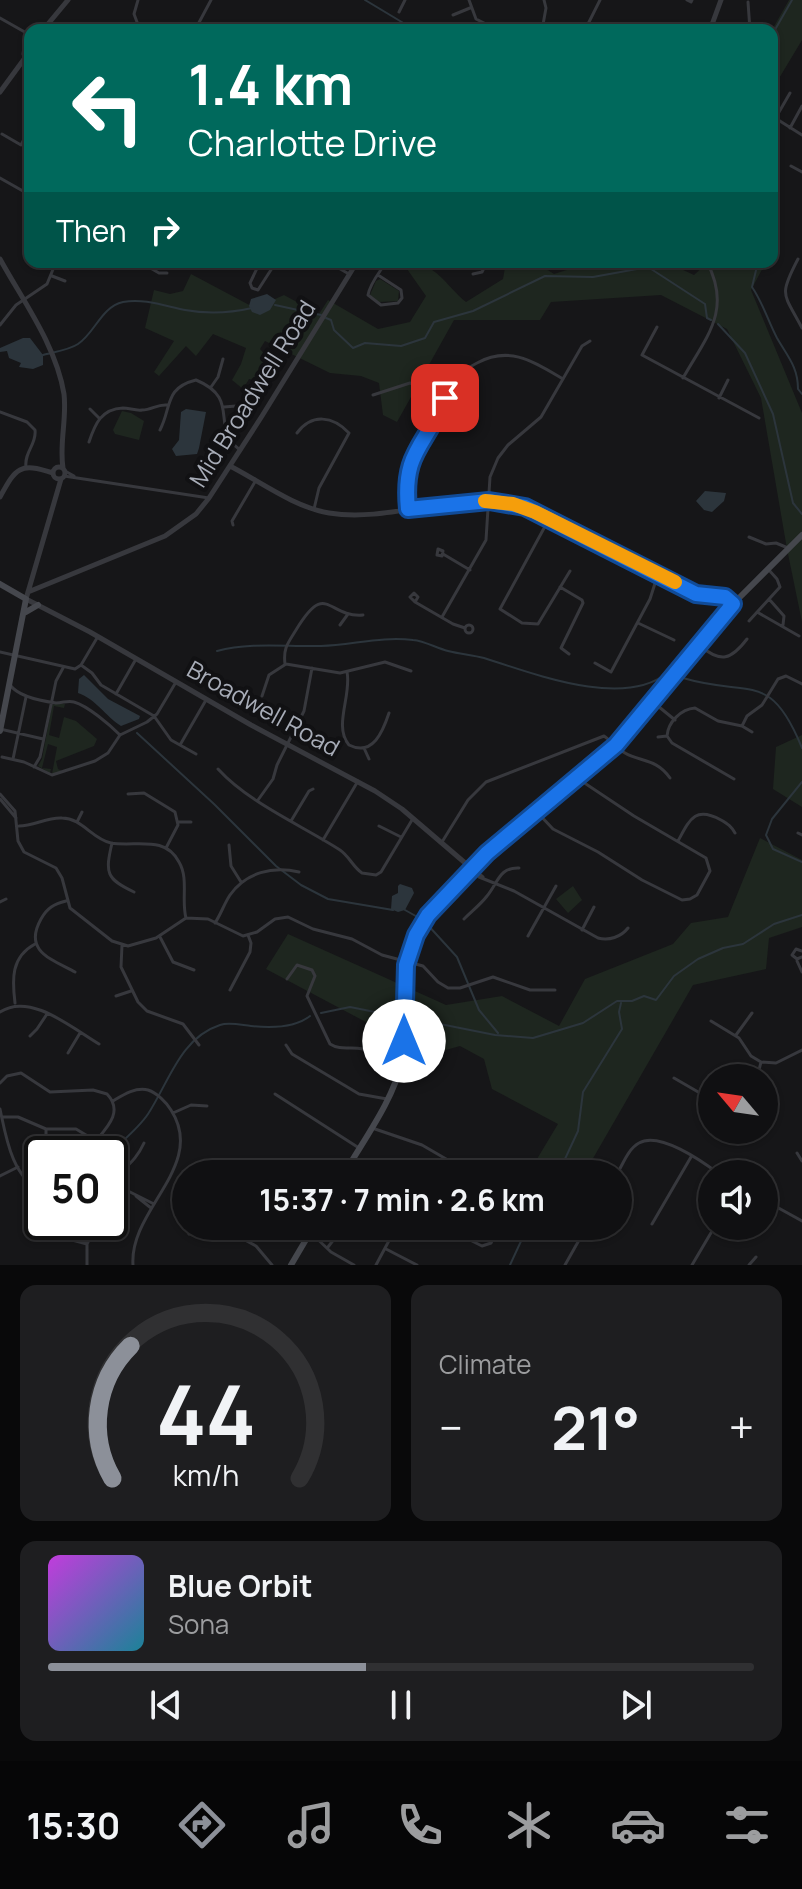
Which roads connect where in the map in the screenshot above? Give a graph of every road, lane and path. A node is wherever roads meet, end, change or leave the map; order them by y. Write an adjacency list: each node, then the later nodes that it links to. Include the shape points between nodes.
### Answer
1 (68, 0): 14 (street)
2 (138, 0): 15 (street)
3 (211, 0): 16 (street)
4 (405, 0): 11 (street)
5 (469, 0): 10 (street)
6 (544, 0): 18 (street)
7 (600, 0): 19 (street)
8 (721, 0): 20 (street)
9 (748, 2): 21 (street)
10 (470, 8): 12 (street); 17 (street)
11 (399, 12)
12 (453, 15)
13 (0, 18): 22 (street)
14 (49, 24)
15 (138, 24)
16 (198, 24)
17 (483, 24)
18 (543, 24)
19 (588, 24)
20 (712, 24)
21 (750, 24)
22 (24, 36)
23 (24, 54): 24 (street)
24 (0, 92)
25 (790, 93): 27 (street)
26 (802, 106): 29 (street)
27 (778, 110)
28 (778, 120): 29 (street)
29 (790, 128): 31 (street)
30 (2, 134): 32 (street, via 21,145)
31 (802, 135)
32 (24, 139)
33 (791, 166): 34 (street)
34 (802, 172)
35 (0, 178): 36 (street)
36 (24, 192)
37 (0, 259): 54 (street)
38 (798, 259): 55 (street, via 784,292)
39 (54, 268): 52 (street)
40 (151, 268): 48 (street)
41 (257, 268): 42 (street, via 250,281 258,290)
42 (272, 268)
43 (338, 268): 49 (street)
44 (353, 268): 49 (street, Mid Broadwell Road)
45 (382, 268): 51 (street)
46 (484, 268): 50 (street)
47 (710, 268): 60 (street, via 718,288 718,311)
48 (167, 273)
49 (349, 274): 77 (street, Mid Broadwell Road)
50 (473, 274)
51 (378, 275): 51 (street, via 370,297 381,305 398,303 401,290)
52 (52, 276): 53 (street); 54 (street)
53 (65, 281)
54 (23, 300): 56 (street); 80 (street, via 60,375 65,403)
55 (801, 324)
56 (0, 325)
57 (657, 327): 60 (street, via 642,355)
58 (590, 341): 61 (street)
59 (223, 359): 63 (street)
60 (683, 378): 66 (street)
61 (563, 379): 65 (street, via 525,357 498,355 462,372); 84 (street, via 541,417 498,458)
62 (728, 380): 66 (street)
63 (211, 387): 67 (street, via 196,380 185,383); 69 (street)
64 (373, 395): 65 (street, via 410,383)
65 (445, 398): 86 (street, via 409,464)
66 (719, 398): 73 (street)
67 (167, 405): 72 (street, via 145,411 110,410); 74 (street)
68 (236, 406): 69 (street)
69 (224, 407): 77 (street, via 227,436)
70 (90, 409): 72 (street)
71 (0, 412): 79 (street, via 35,430)
72 (99, 418): 76 (street)
73 (759, 418)
74 (160, 430)
75 (297, 433): 85 (street, via 319,418 349,433 319,488)
76 (89, 442)
77 (240, 450): 78 (street, Mid Broadwell Road)
78 (230, 466): 81 (street); 83 (street, Mid Broadwell Road)
79 (26, 467): 80 (street); 82 (street, via 15,473)
80 (59, 473): 83 (street); 98 (street)
81 (256, 480): 85 (street); 88 (street)
82 (0, 497)
83 (209, 498): 98 (street, Mid Broadwell Road, via 165,536)
84 (489, 501): 86 (street); 87 (street, via 525,507); 94 (street, via 486,540)
85 (314, 509): 86 (street, via 349,514)
86 (408, 509)
87 (549, 519): 96 (street); 99 (street, via 500,609 534,625 543,619)
88 (233, 525)
89 (802, 535): 91 (main road)
90 (749, 537): 91 (street)
91 (788, 548): 93 (main road)
92 (443, 554): 94 (street)
93 (768, 569): 101 (street, via 780,582); 103 (main road)
94 (470, 570): 108 (street)
95 (570, 571): 99 (street)
96 (658, 574): 103 (street); 110 (street)
97 (1, 584): 100 (main road)
98 (32, 586): 100 (street)
99 (560, 587): 121 (street, via 583,603 561,648)
100 (27, 596): 104 (street, Broadwell Road); 114 (main road); 122 (main road)
101 (769, 599): 105 (street); 112 (street, via 784,616)
102 (415, 602): 108 (street)
103 (726, 604): 119 (main road)
104 (38, 605): 114 (main road, via 26,612); 116 (street, Broadwell Road)
105 (757, 612): 109 (street); 112 (street)
106 (348, 614): 107 (street); 111 (street); 125 (street, via 326,604 311,608 287,642)
107 (363, 615)
108 (442, 617): 113 (street)
109 (749, 621)
110 (638, 623): 118 (street); 124 (street, via 611,672)
111 (340, 625)
112 (783, 627): 115 (street)
113 (465, 628)
114 (20, 635): 122 (main road)
115 (799, 636)
116 (97, 637): 123 (street, Broadwell Road); 126 (street)
117 (747, 639): 119 (street, via 727,657 713,656)
118 (674, 640)
119 (700, 646): 141 (main road)
120 (0, 652): 122 (street)
121 (569, 654)
122 (15, 656): 127 (street); 133 (main road); 144 (main road)
123 (136, 659): 131 (street, Broadwell Road); 135 (street)
124 (595, 663)
125 (285, 664): 128 (street); 137 (street, via 269,675)
126 (81, 665): 127 (street); 135 (street)
127 (64, 667): 140 (street)
128 (312, 668): 130 (street); 154 (street, via 306,707)
129 (411, 671): 130 (street, via 385,662)
130 (347, 672): 157 (street, via 343,735 353,747)
131 (176, 682): 139 (street, Broadwell Road); 143 (street)
132 (802, 684): 146 (street, via 789,677 778,679)
133 (10, 685): 134 (street); 138 (main road)
134 (16, 692): 136 (street); 138 (street)
135 (116, 694): 143 (street)
136 (27, 696): 140 (street); 149 (street)
137 (262, 696)
138 (7, 700): 147 (main road)
139 (206, 700): 154 (street, Broadwell Road); 155 (street)
140 (51, 701): 150 (street, via 86,706); 153 (street)
141 (653, 702): 145 (street); 156 (main road)
142 (389, 713): 157 (street, via 377,739)
143 (154, 716): 150 (street); 155 (street)
144 (0, 718)
145 (675, 720): 146 (street, via 695,708); 151 (street)
146 (742, 726): 148 (street)
147 (0, 730): 149 (street)
148 (752, 732)
149 (18, 733): 153 (street); 160 (street)
150 (120, 735): 162 (street, via 95,761 52,775)
151 (667, 736): 152 (street); 166 (street)
152 (658, 737)
153 (44, 739): 162 (street)
154 (287, 744): 167 (street, Broadwell Road); 171 (street)
155 (180, 745): 158 (street)
156 (616, 745): 164 (main road); 165 (street, via 665,770); 185 (street, via 604,736 486,782)
157 (364, 748): 161 (street)
158 (196, 754)
159 (2, 757): 160 (street)
160 (13, 759): 162 (street)
161 (369, 759)
162 (34, 767)
163 (218, 769): 171 (street)
164 (579, 778): 173 (main road); 184 (street)
165 (670, 778)
166 (734, 779)
167 (358, 781): 174 (street, Broadwell Road); 183 (street)
168 (313, 789): 175 (street)
169 (128, 794): 177 (street, via 144,793 164,803)
170 (0, 797): 179 (street, via 10,802)
171 (258, 800): 175 (street)
172 (82, 812): 176 (street)
173 (537, 812): 184 (street, via 553,829 686,900 699,892 710,867 704,856); 189 (main road)
174 (413, 818): 182 (street); 185 (street, Broadwell Road)
175 (291, 821): 183 (street)
176 (77, 822): 179 (street, via 57,818); 186 (street)
177 (178, 822): 178 (street); 188 (street)
178 (191, 822)
179 (17, 826): 197 (street, via 24,852 59,871)
180 (379, 826): 182 (street)
181 (735, 833): 184 (street, via 702,814 690,820)
182 (401, 838): 183 (street, via 381,872 370,875)
183 (323, 840)
184 (678, 841)
185 (442, 842): 189 (street, Broadwell Road)
186 (112, 843): 188 (street); 195 (street, via 109,874)
187 (229, 845): 192 (street, via 231,866)
188 (166, 848): 201 (street, via 183,871)
189 (472, 868): 193 (street); 214 (main road, via 428,915)
190 (519, 868): 193 (street, via 504,871)
191 (299, 872): 192 (street, via 266,871)
192 (241, 883): 203 (street)
193 (494, 885): 200 (street); 202 (street)
194 (556, 886): 200 (street)
195 (134, 892)
196 (6, 899): 198 (street)
197 (66, 901): 209 (street, via 44,913); 210 (street, via 77,915)
198 (0, 902)
199 (594, 907): 205 (street)
200 (544, 908): 205 (street); 207 (street)
201 (186, 918): 203 (street); 208 (street)
202 (464, 919)
203 (215, 923): 206 (street)
204 (628, 928): 205 (street, via 606,940)
205 (582, 930)
206 (248, 935): 214 (street, via 288,917); 219 (street, via 250,952)
207 (528, 936)
208 (160, 937): 210 (street); 215 (street, via 173,962)
209 (35, 944): 216 (street); 223 (street, via 14,970)
210 (122, 945): 221 (street, via 120,963)
211 (802, 951): 213 (street, via 793,951)
212 (802, 957): 213 (street)
213 (796, 959): 217 (street)
214 (407, 961): 220 (street, via 427,968 448,988 489,977 530,990); 236 (main road)
215 (194, 970)
216 (75, 972)
217 (802, 972)
218 (287, 979): 236 (street, via 297,965 312,970 315,976 307,996 330,1044)
219 (230, 990)
220 (555, 990)
221 (131, 991): 222 (street); 232 (street, via 147,1011 183,1024)
222 (116, 996)
223 (16, 1005): 224 (street); 226 (street)
224 (0, 1012)
225 (752, 1013): 229 (street)
226 (47, 1014): 228 (street); 230 (street)
227 (711, 1021): 229 (street)
228 (80, 1033): 231 (street); 235 (street)
229 (736, 1035): 237 (street)
230 (30, 1036)
231 (99, 1044)
232 (199, 1045)
233 (286, 1045): 242 (street, via 292,1054 359,1094)
234 (802, 1050): 237 (street, via 776,1063)
235 (68, 1053)
236 (402, 1061): 242 (main road)
237 (761, 1062)
238 (1, 1078): 243 (street, via 21,1073 50,1092 98,1091)
239 (674, 1078): 240 (street)
240 (698, 1092)
241 (275, 1094): 256 (street)
242 (387, 1099): 248 (main road)
243 (113, 1101): 246 (street, via 146,1090); 252 (street, via 112,1120)
244 (207, 1106): 246 (street, via 191,1105)
245 (0, 1109): 247 (street)
246 (173, 1113): 269 (street, via 181,1153)
247 (2, 1117): 249 (street, via 18,1117); 253 (street)
248 (371, 1127): 256 (main road); 260 (street)
249 (46, 1129): 250 (street); 251 (street, via 76,1129)
250 (46, 1136)
251 (86, 1136)
252 (99, 1136)
253 (6, 1139): 254 (street); 264 (street)
254 (0, 1140)
255 (144, 1143): 265 (street)
256 (359, 1148): 259 (main road)
257 (797, 1153): 263 (street)
258 (691, 1157): 261 (street, via 662,1141 645,1140); 262 (street); 272 (street)
259 (353, 1160)
260 (447, 1160)
261 (625, 1160)
262 (698, 1161)
263 (802, 1161)
264 (18, 1167): 266 (street); 267 (street)
265 (128, 1168)
266 (0, 1176)
267 (24, 1176)
268 (128, 1192): 269 (street)
269 (152, 1206): 290 (street, via 134,1242)
270 (778, 1208): 271 (street)
271 (802, 1221)
272 (652, 1224)
273 (72, 1240): 284 (street)
274 (89, 1240): 284 (street)
275 (245, 1240): 291 (street)
276 (306, 1240): 292 (main road)
277 (322, 1240): 285 (street)
278 (333, 1240): 285 (street)
279 (390, 1240): 286 (street)
280 (468, 1240): 281 (street, via 484,1246)
281 (493, 1240)
282 (579, 1240): 296 (street)
283 (707, 1240): 288 (street)
284 (87, 1244): 289 (street)
285 (328, 1247): 293 (street)
286 (386, 1249): 294 (street); 295 (street)
287 (756, 1257): 297 (street)
288 (694, 1264)
289 (87, 1265)
290 (133, 1265)
291 (272, 1265)
292 (291, 1265)
293 (354, 1265)
294 (376, 1265)
295 (417, 1265)
296 (565, 1265)
297 (749, 1265)

